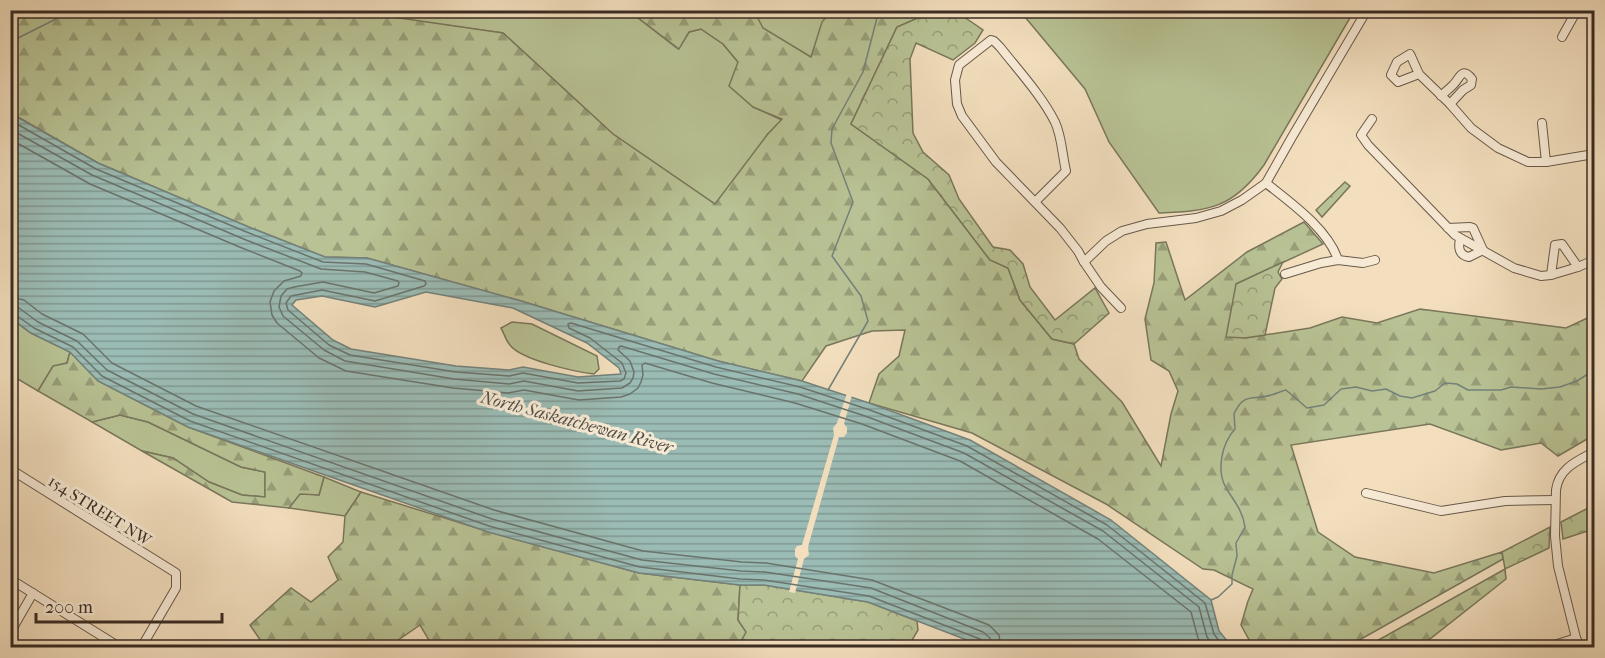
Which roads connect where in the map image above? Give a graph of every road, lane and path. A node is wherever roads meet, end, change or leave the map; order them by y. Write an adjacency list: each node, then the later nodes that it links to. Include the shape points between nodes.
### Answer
1 (1367, 10): 11 (street)
2 (1577, 10): 3 (street)
3 (1562, 37)
4 (1419, 74): 5 (street)
5 (1441, 96): 6 (street); 6 (street, via 1460,75 1469,75 1471,86)
6 (1450, 104): 10 (street, via 1491,143 1528,162)
7 (1372, 119): 13 (street, via 1361,135)
8 (1542, 123): 10 (street)
9 (1594, 154): 10 (street)
10 (1546, 162)
11 (1266, 183): 16 (street, via 1320,230 1335,249); 19 (street, via 1221,211 1122,231)
12 (1035, 202): 12 (street, via 996,162 957,104 955,80 959,65 991,40 1040,98 1062,141 1066,171); 19 (street)
13 (1448, 228): 14 (street); 15 (street, via 1473,228)
14 (1460, 239): 15 (street); 15 (street, via 1464,256)
15 (1483, 250): 22 (street, via 1514,268)
16 (1338, 260): 17 (street); 21 (street)
17 (1375, 260)
18 (1594, 260): 20 (street)
19 (1084, 262): 23 (street)
20 (1578, 267): 22 (street); 22 (street, via 1562,244 1555,245)
21 (1286, 274)
22 (1551, 275)
23 (1121, 308)
24 (1594, 452): 27 (street, via 1564,470 1557,482)
25 (10, 469): 33 (street, 154 STREET NW, via 176,573 176,588)
26 (1366, 493): 27 (street, via 1441,511 1505,501)
27 (1555, 500): 31 (street, via 1558,566)
28 (10, 579): 29 (street)
29 (33, 593): 30 (street); 32 (street)
30 (10, 633)
31 (1576, 638): 34 (street); 35 (street)
32 (121, 648)
33 (141, 648)
34 (1545, 648)
35 (1581, 648)

